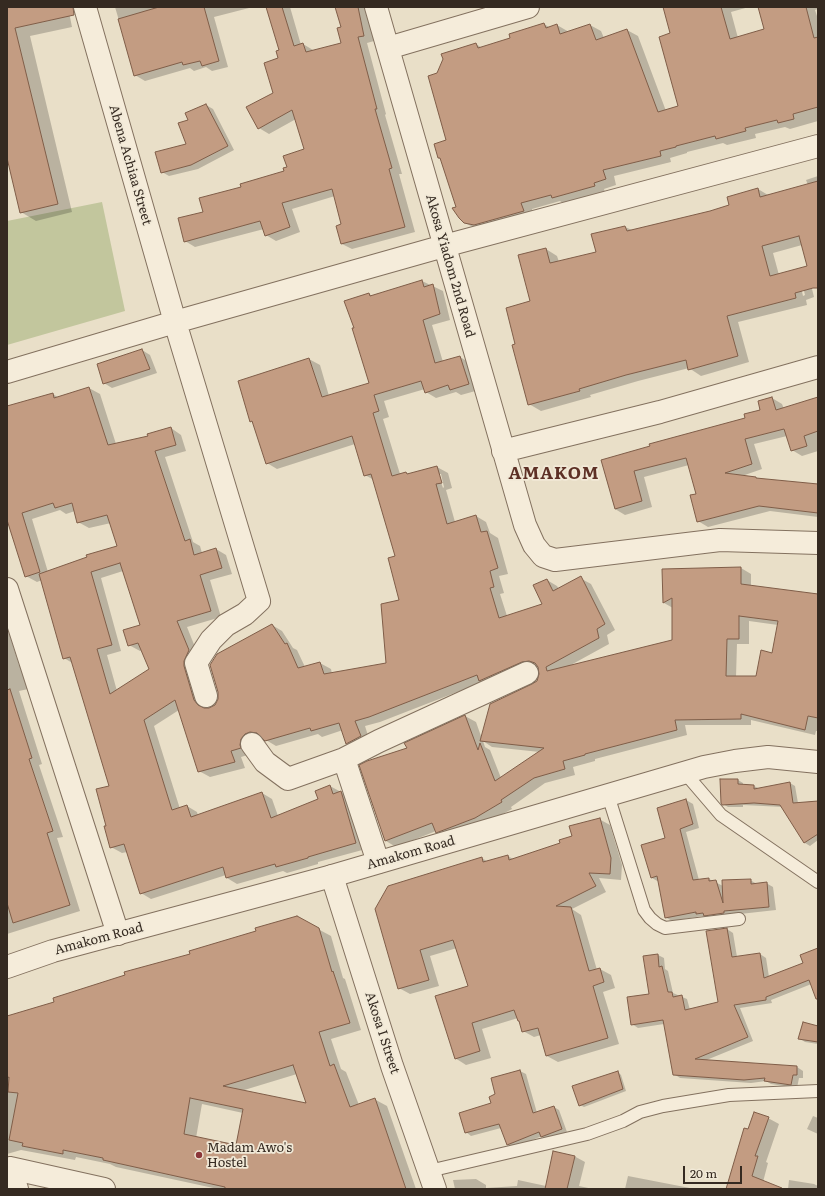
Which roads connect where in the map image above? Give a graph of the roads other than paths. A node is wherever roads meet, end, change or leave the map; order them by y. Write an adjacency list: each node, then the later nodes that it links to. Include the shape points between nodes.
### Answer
1 (85, 7): 7 (street, Abena Achiaa Street)
2 (376, 7): 4 (street, Akosa Yiadom 2nd Road)
3 (528, 7): 4 (street)
4 (388, 48): 6 (street, Akosa Yiadom 2nd Road)
5 (818, 146): 6 (street)
6 (444, 246): 7 (street); 10 (street, Akosa Yiadom 2nd Road)
7 (175, 322): 9 (street); 14 (street, Abena Achiaa Street, via 259,601 245,614 226,625 211,640 196,663)
8 (818, 367): 10 (street, via 660,412)
9 (7, 372)
10 (503, 450): 11 (street, Akosa Yiadom 2nd Road, via 525,525 534,545 543,556 555,560 720,540)
11 (818, 543)
12 (7, 589): 24 (street)
13 (527, 673): 16 (street)
14 (206, 696)
15 (252, 744): 16 (street, via 265,762 288,779)
16 (344, 759): 20 (street)
17 (818, 762): 18 (street, Amakom Road, via 768,757 735,761)
18 (685, 773): 19 (street, Amakom Road); 22 (lane, via 721,815)
19 (608, 795): 20 (street, Amakom Road); 23 (lane, via 644,910 650,918 665,928)
20 (378, 862): 21 (street, Amakom Road)
21 (332, 876): 24 (street, Amakom Road); 28 (street, Akosa I Street, via 392,1066)
22 (818, 882)
23 (739, 918)
24 (118, 934): 25 (street, Amakom Road, via 53,951)
25 (7, 967)
26 (818, 1091): 28 (lane, via 729,1095 663,1106 640,1112 623,1122 587,1134)
27 (8, 1168): 29 (street); 30 (street)
28 (432, 1180)
29 (17, 1189)
30 (104, 1189)

